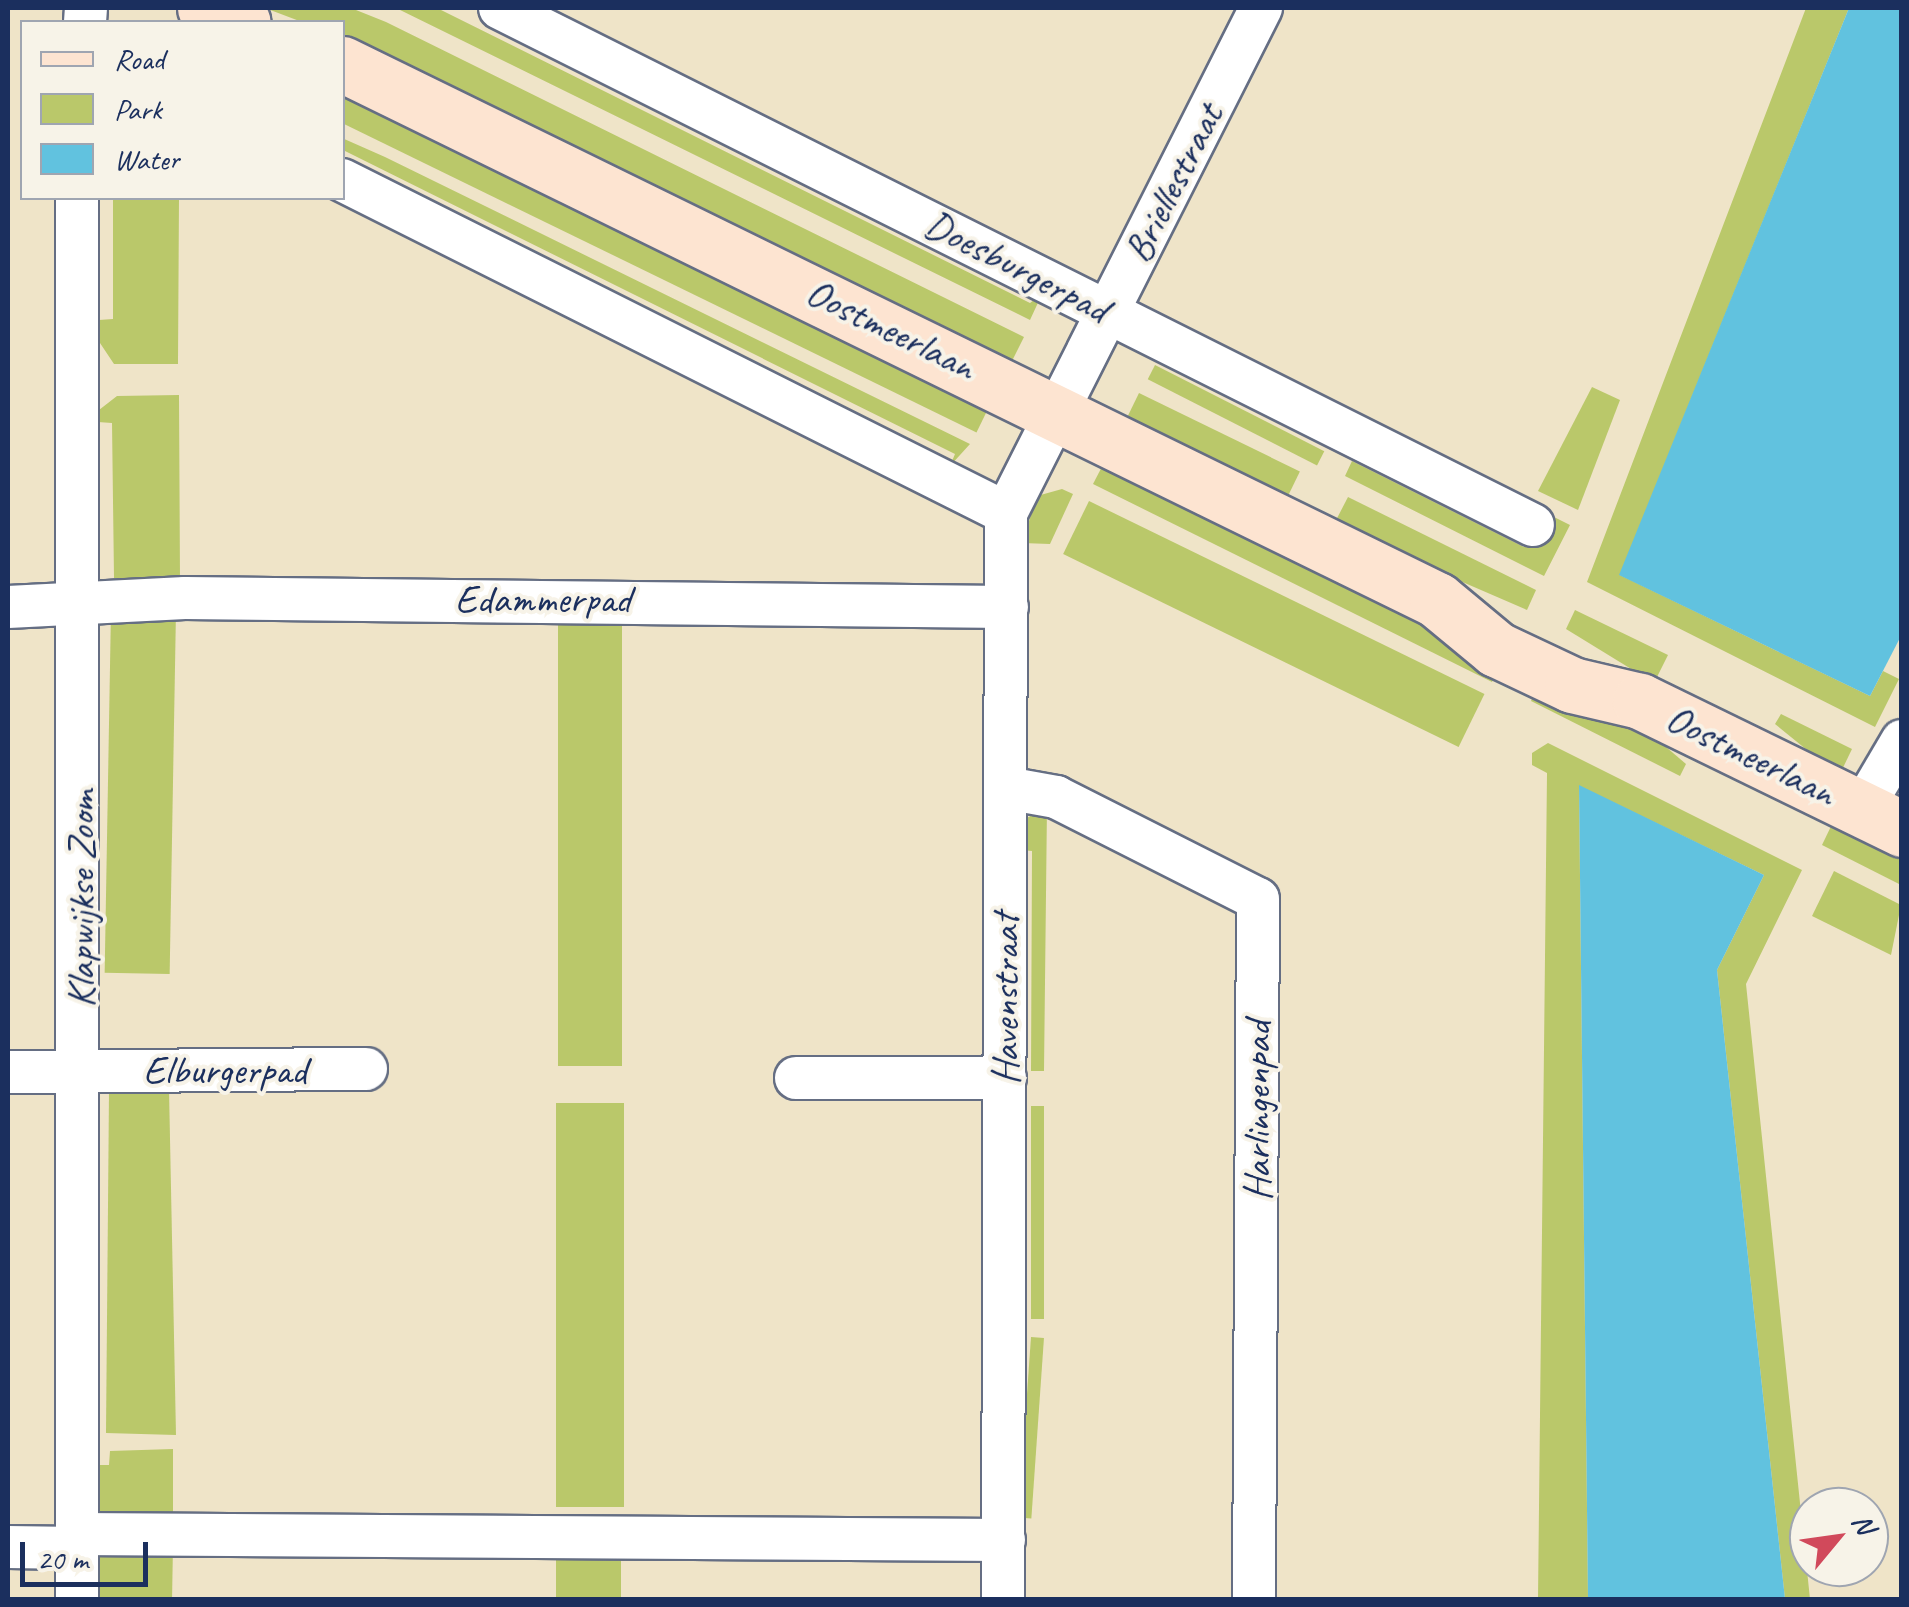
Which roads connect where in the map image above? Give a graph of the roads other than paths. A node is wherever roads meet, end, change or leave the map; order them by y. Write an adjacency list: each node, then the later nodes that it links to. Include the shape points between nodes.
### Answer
1 (205, 8): 4 (street)
2 (500, 8): 8 (street, Doesburgerpad)
3 (1260, 8): 8 (street, Briellestraat)
4 (238, 20)
5 (345, 65): 9 (street, Oostmeerlaan)
6 (345, 182): 10 (street)
7 (77, 200): 12 (street, Klapwijkse Zoom)
8 (1108, 312): 9 (street, Briellestraat); 11 (street, Doesburgerpad)
9 (1058, 411): 10 (street, Havenstraat); 17 (street, Oostmeerlaan, via 1436,600 1505,612 1591,653 1640,700)
10 (1006, 513): 13 (street, Havenstraat)
11 (1533, 525)
12 (80, 606): 13 (street, Edammerpad, via 204,598); 14 (street, Edammerpad); 20 (street, Klapwijkse Zoom)
13 (1008, 606): 16 (street, Havenstraat)
14 (8, 607)
15 (1902, 741): 17 (street, Oostmeerlaan)
16 (1006, 788): 22 (street, Havenstraat); 28 (street, Harlingenpad, via 1056,797 1258,898)
17 (1882, 819)
18 (366, 1069): 20 (street, Elburgerpad)
19 (8, 1072): 20 (street, Elburgerpad)
20 (83, 1072): 24 (street, Klapwijkse Zoom)
21 (796, 1078): 22 (street)
22 (1005, 1078): 23 (street, Havenstraat)
23 (1004, 1540): 24 (street); 27 (street, Havenstraat)
24 (78, 1541): 25 (street); 26 (street, Klapwijkse Zoom)
25 (8, 1548)
26 (78, 1600)
27 (1004, 1600)
28 (1254, 1600)

